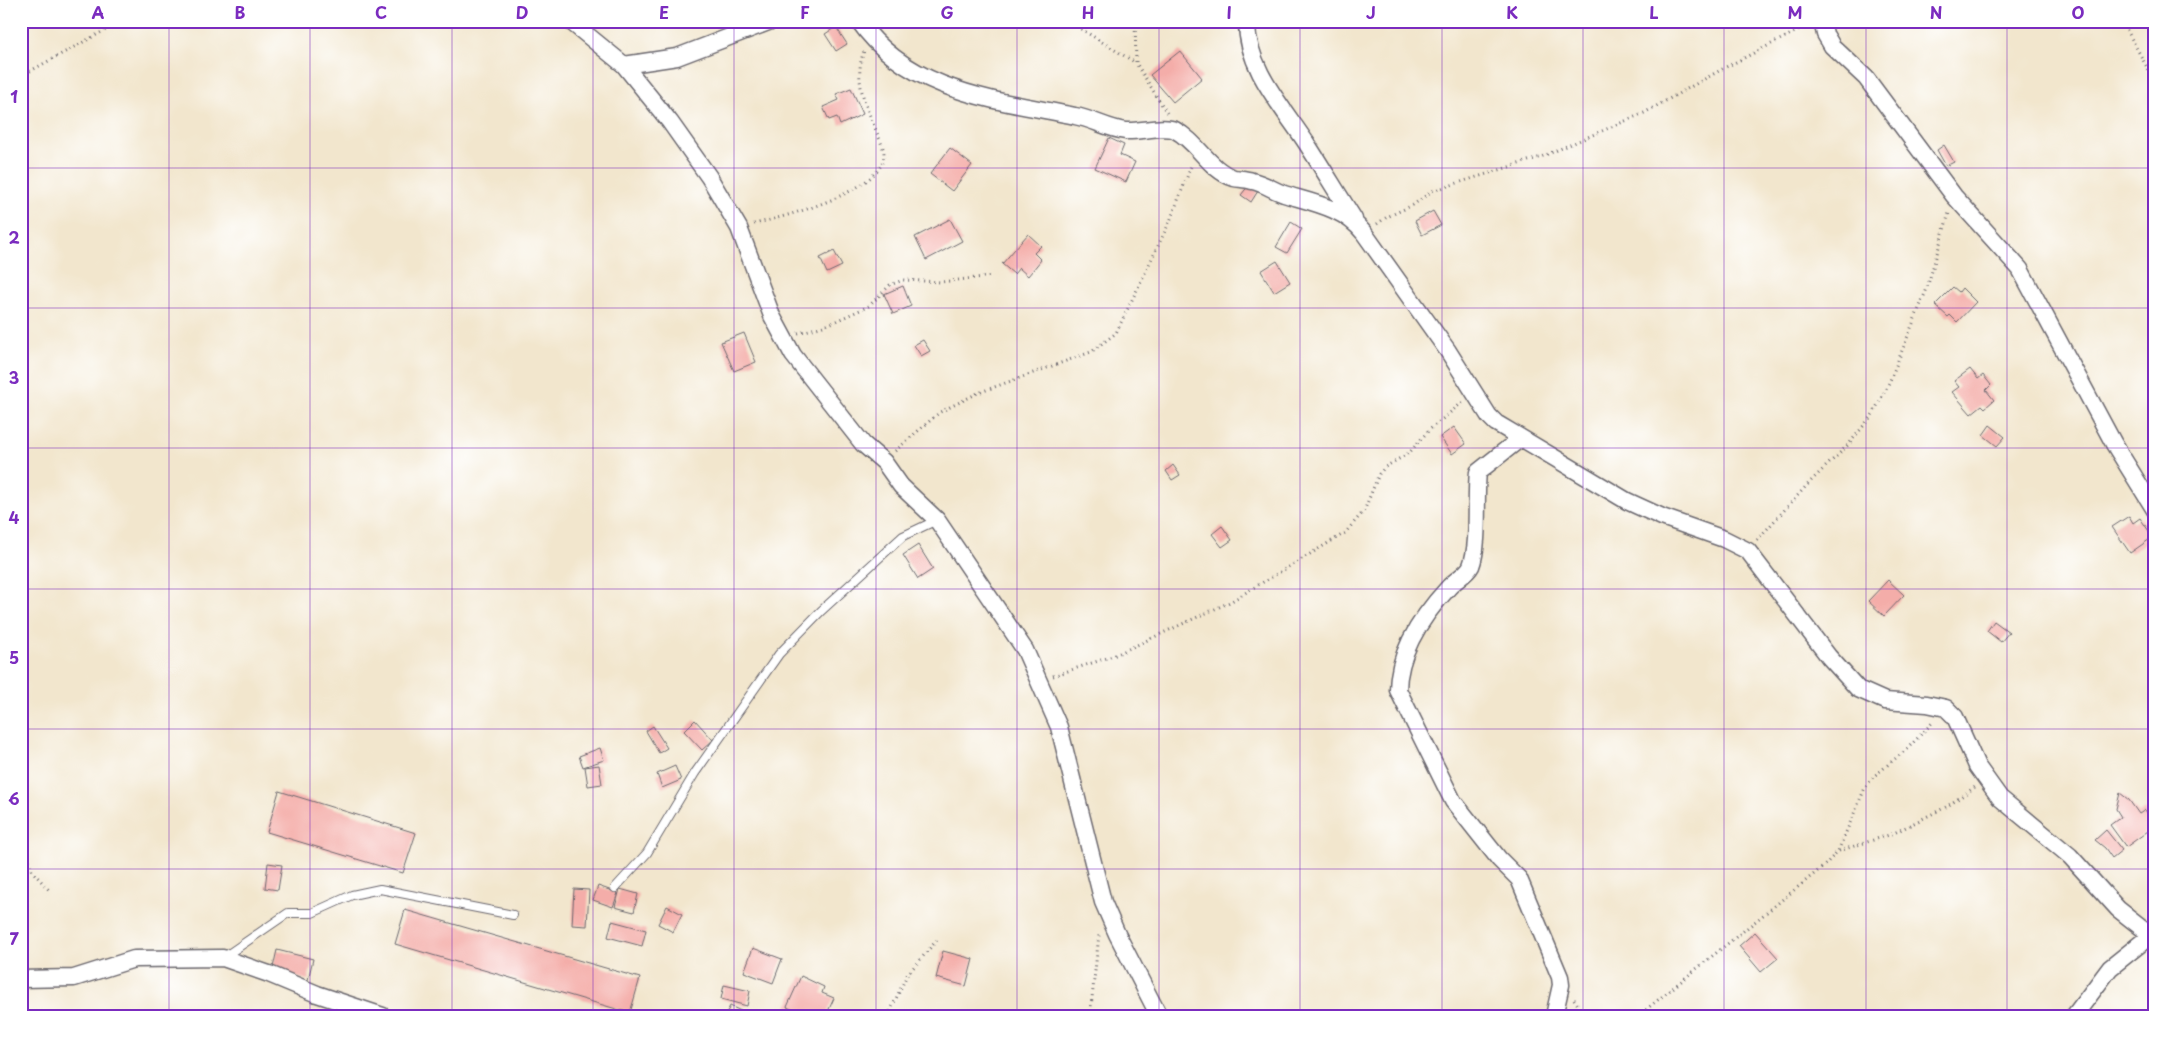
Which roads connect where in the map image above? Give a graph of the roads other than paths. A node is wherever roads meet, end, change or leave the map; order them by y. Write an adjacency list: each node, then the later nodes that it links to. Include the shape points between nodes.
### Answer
1 (570, 21): 6 (street)
2 (771, 21): 6 (street, via 677,57)
3 (1246, 21): 7 (street, via 1260,74)
4 (1817, 22): 9 (street, via 1832,46 1866,78 1954,196 2020,269 2109,435)
5 (863, 26): 7 (street, via 891,56 944,86 980,98 1080,117 1126,131 1174,130 1224,174 1322,205 1346,215)
6 (624, 65): 10 (street, via 670,122 739,228 772,316 793,355 863,444)
7 (1360, 228): 8 (street, via 1496,423)
8 (1521, 438): 13 (street, via 1626,501 1748,551 1828,658 1858,689 1885,701 1946,708 1955,718 1977,766 2000,798 2070,856 2118,909); 18 (street, via 1478,472 1475,547 1470,568 1440,596 1415,632 1398,674 1398,690 1453,801 1519,879 1560,977)
9 (2155, 510)
10 (937, 520): 11 (lane, via 904,536 821,610 779,654 695,773 647,853); 17 (street, via 1025,650 1059,727 1103,902)
11 (615, 888)
12 (514, 915): 14 (lane, via 380,889 352,895 312,912 288,913)
13 (2153, 933): 19 (street, via 2110,968)
14 (223, 958): 15 (street, via 134,959 74,978); 16 (street)
15 (21, 979)
16 (383, 1016)
17 (1159, 1016)
18 (1554, 1016)
19 (2074, 1016)

